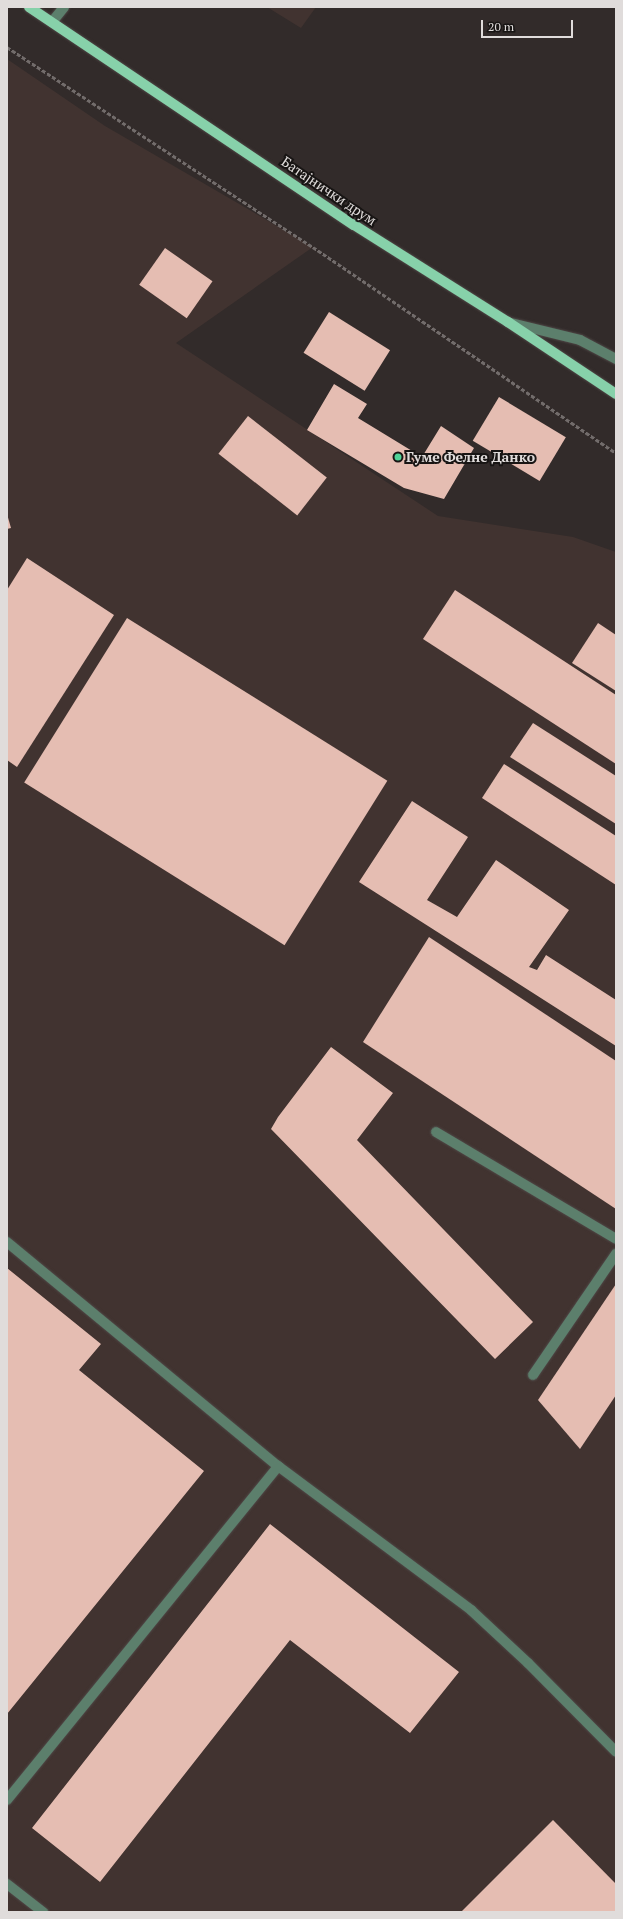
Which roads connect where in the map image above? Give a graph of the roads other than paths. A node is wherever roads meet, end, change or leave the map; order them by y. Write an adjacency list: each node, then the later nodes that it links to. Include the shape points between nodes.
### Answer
1 (29, 7): 3 (main road, Батајнички друм)
2 (64, 7): 3 (lane)
3 (52, 22): 4 (main road, Батајнички друм, via 354,225)
4 (508, 322): 5 (lane, via 580,340); 6 (main road, Батајнички друм)
5 (616, 358)
6 (616, 394)
7 (436, 1132): 8 (lane)
8 (616, 1239)
9 (7, 1242): 12 (lane)
10 (616, 1254): 11 (lane)
11 (533, 1375)
12 (278, 1466): 13 (lane, via 470,1610 528,1663); 14 (lane)
13 (616, 1752)
14 (7, 1800)
15 (7, 1884): 16 (lane)
16 (43, 1912)

